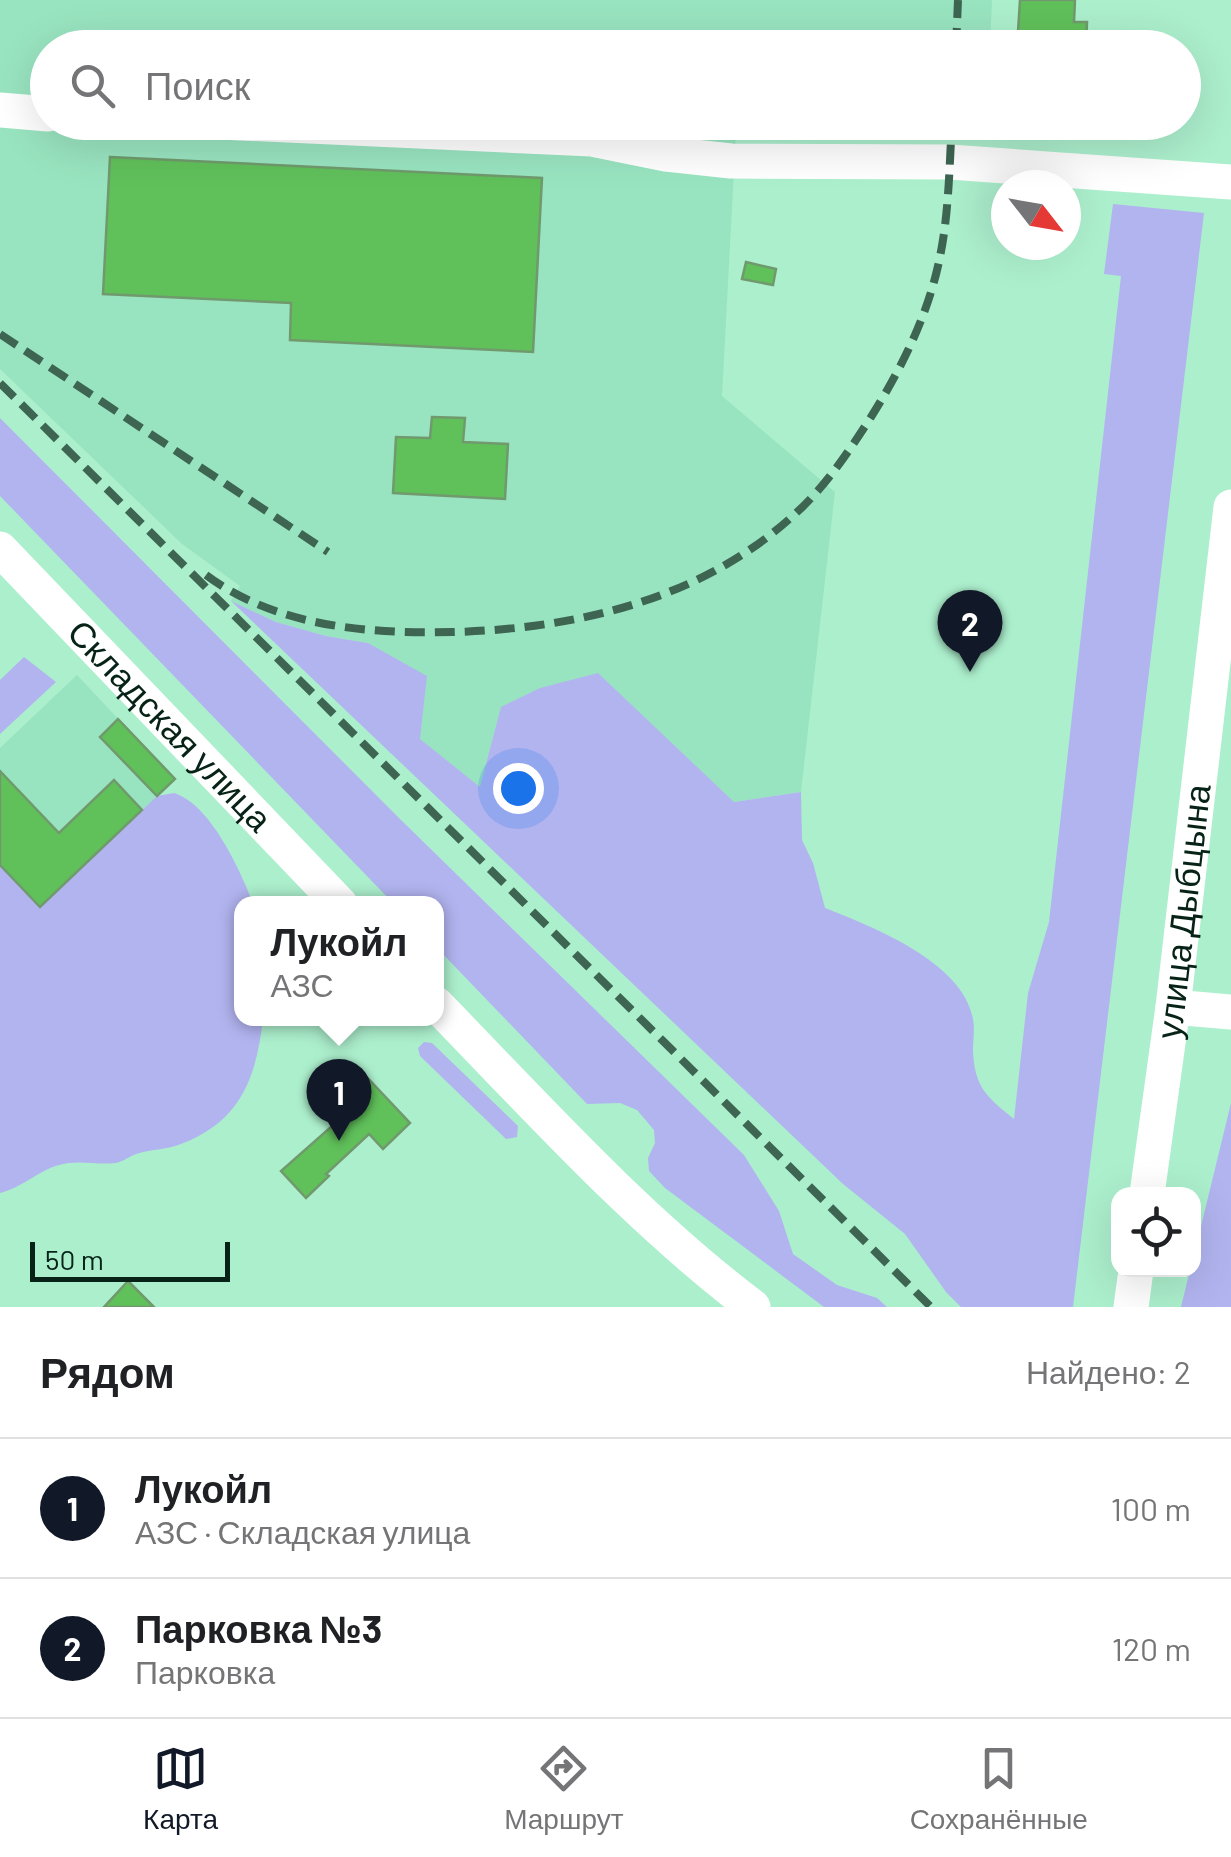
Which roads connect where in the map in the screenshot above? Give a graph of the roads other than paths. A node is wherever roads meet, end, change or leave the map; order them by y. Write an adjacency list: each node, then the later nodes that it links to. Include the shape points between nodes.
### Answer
1 (0, 110): 2 (street)
2 (30, 112)
3 (599, 140): 4 (street, via 731,160 950,162)
4 (1231, 182)
5 (1231, 507): 8 (street, улица Дыбцына)
6 (0, 549): 7 (street, Складская улица)
7 (332, 896)
8 (1173, 1008): 10 (street); 11 (street, улица Дыбцына)
9 (444, 1012): 13 (street, via 698,1265)
10 (1231, 1012)
11 (1148, 1187)
12 (1135, 1277): 14 (street)
13 (753, 1307)
14 (1131, 1307)

